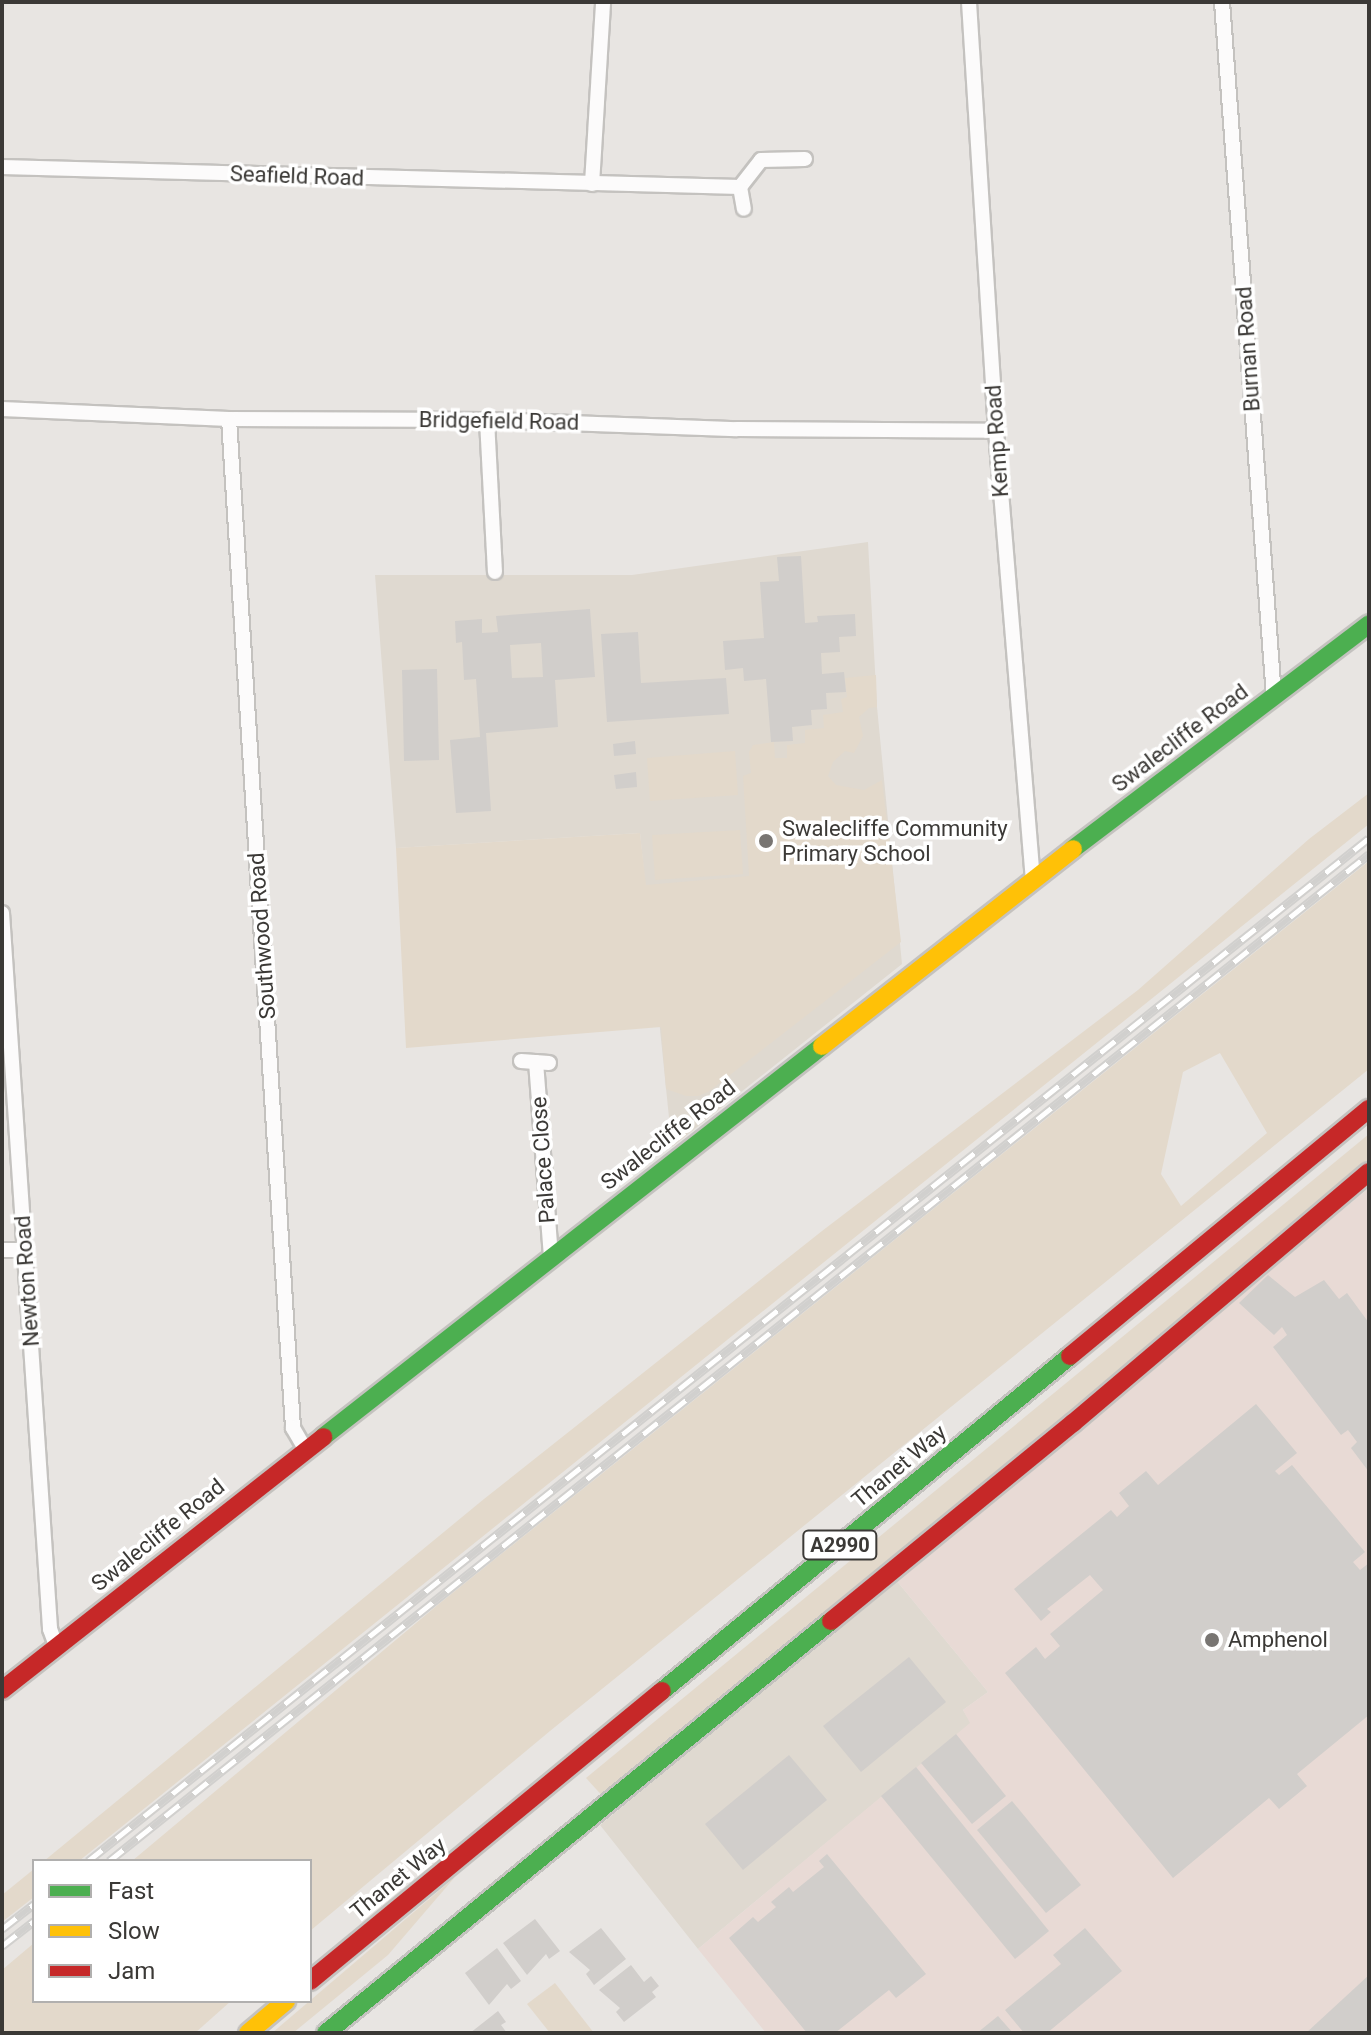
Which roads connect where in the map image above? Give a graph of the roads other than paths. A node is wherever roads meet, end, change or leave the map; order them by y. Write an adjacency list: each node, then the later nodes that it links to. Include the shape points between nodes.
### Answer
1 (603, 2): 6 (street)
2 (969, 2): 12 (street, Kemp Road)
3 (1222, 2): 15 (street, Burnan Road)
4 (805, 159): 7 (street, via 761,160)
5 (2, 167): 6 (street, Seafield Road)
6 (592, 184): 7 (street, Seafield Road)
7 (740, 187): 8 (street)
8 (744, 209)
9 (2, 409): 10 (street, Bridgefield Road)
10 (229, 419): 11 (street, Bridgefield Road); 24 (street, Southwood Road, via 293,1428)
11 (487, 420): 12 (street, Bridgefield Road); 13 (street)
12 (996, 431): 16 (street, Kemp Road)
13 (495, 572)
14 (1369, 624): 15 (street, Swalecliffe Road)
15 (1274, 697): 16 (street, Swalecliffe Road)
16 (1033, 880): 23 (street, Swalecliffe Road)
17 (2, 913): 22 (street, Newton Road)
18 (535, 1062): 23 (street, Palace Close)
19 (1369, 1109): 27 (street, Thanet Way / A2990)
20 (1369, 1172): 30 (street, via 1073,1423)
21 (2, 1250): 22 (street)
22 (25, 1250): 25 (street, Newton Road, via 50,1629)
23 (551, 1258): 24 (street, Swalecliffe Road)
24 (305, 1449): 25 (street, Swalecliffe Road)
25 (57, 1648): 26 (street, Swalecliffe Road)
26 (2, 1690)
27 (312, 1979)
28 (284, 2003): 29 (street)
29 (248, 2033)
30 (326, 2033)

